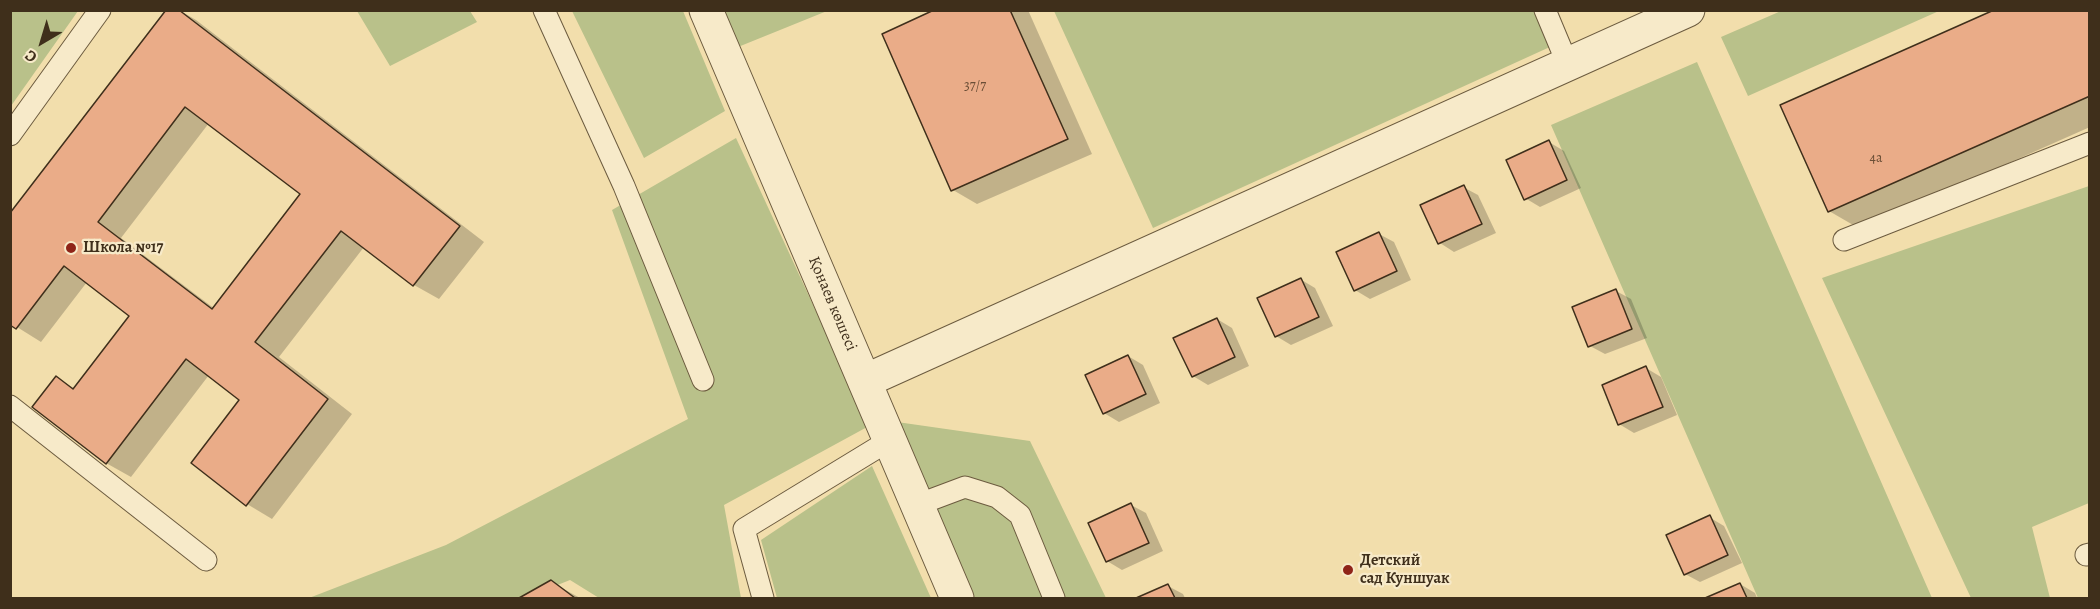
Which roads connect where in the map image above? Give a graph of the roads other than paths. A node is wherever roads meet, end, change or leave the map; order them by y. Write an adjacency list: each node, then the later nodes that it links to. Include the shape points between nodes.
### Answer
1 (100, 10): 7 (lane)
2 (544, 10): 10 (lane, via 624,186)
3 (706, 10): 11 (street, Қонаев көшесі)
4 (1545, 10): 6 (lane)
5 (1688, 10): 6 (street)
6 (1568, 65): 11 (street)
7 (10, 135)
8 (2090, 143): 9 (lane)
9 (1844, 240)
10 (703, 380)
11 (865, 381): 13 (street, Қонаев көшесі)
12 (10, 405): 15 (lane)
13 (890, 440): 14 (street, Қонаев көшесі); 16 (lane, via 744,529)
14 (917, 505): 17 (street, Қонаев көшесі); 18 (lane, via 965,487 997,496 1020,515)
15 (206, 561)
16 (763, 598)
17 (957, 598)
18 (1054, 598)

